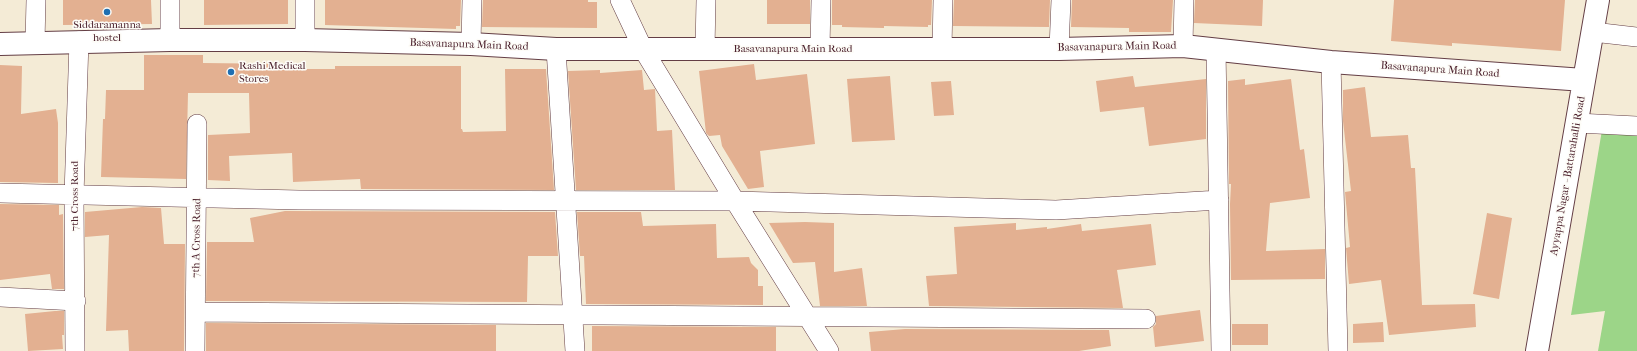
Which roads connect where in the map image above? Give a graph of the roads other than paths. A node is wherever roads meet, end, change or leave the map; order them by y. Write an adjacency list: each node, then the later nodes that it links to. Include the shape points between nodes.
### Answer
1 (36, 0): 17 (street)
2 (170, 0): 14 (street)
3 (305, 0): 15 (street)
4 (472, 0): 19 (street)
5 (620, 0): 22 (street)
6 (706, 0): 23 (street)
7 (821, 0): 24 (street)
8 (943, 0): 25 (street)
9 (1061, 0): 26 (street)
10 (1184, 0): 20 (street)
11 (1598, 0): 12 (street, Ayyappa Nagar - Battarahalli Road)
12 (1593, 32): 13 (street); 29 (street, Ayyappa Nagar - Battarahalli Road)
13 (1637, 37)
14 (170, 40): 15 (street, Basavanapura Main Road); 16 (street, Basavanapura Main Road)
15 (305, 40): 19 (street, Basavanapura Main Road)
16 (79, 41): 17 (street, Basavanapura Main Road); 34 (street, 7th Cross Road)
17 (35, 42): 18 (street, Basavanapura Main Road)
18 (0, 44)
19 (471, 44): 21 (street, Basavanapura Main Road)
20 (1183, 46): 26 (street, Basavanapura Main Road); 27 (street, Basavanapura Main Road)
21 (556, 49): 22 (street, Basavanapura Main Road); 37 (street)
22 (643, 49): 23 (street, Basavanapura Main Road); 38 (street)
23 (705, 49): 24 (street, Basavanapura Main Road)
24 (820, 49): 25 (street, Basavanapura Main Road)
25 (942, 49): 26 (street, Basavanapura Main Road)
26 (1059, 49)
27 (1216, 49): 28 (street, Basavanapura Main Road); 36 (street)
28 (1331, 62): 29 (street, Basavanapura Main Road); 50 (street)
29 (1584, 80): 30 (street, Ayyappa Nagar - Battarahalli Road)
30 (1577, 123): 32 (street); 51 (street, Ayyappa Nagar - Battarahalli Road)
31 (197, 124): 35 (street, 7th A Cross Road)
32 (1637, 126)
33 (0, 194): 34 (street)
34 (74, 195): 35 (street); 40 (street, 7th Cross Road)
35 (197, 198): 37 (street); 41 (street, 7th A Cross Road)
36 (1219, 200): 38 (street, via 1056,210); 49 (street)
37 (566, 201): 38 (street); 42 (street)
38 (734, 201): 43 (street)
39 (0, 296): 40 (street)
40 (76, 302): 45 (street, 7th Cross Road)
41 (196, 312): 42 (street); 46 (street, 7th A Cross Road)
42 (572, 316): 43 (street); 47 (street)
43 (807, 317): 44 (street); 48 (street)
44 (1146, 319)
45 (76, 351)
46 (195, 351)
47 (575, 351)
48 (829, 351)
49 (1221, 351)
50 (1338, 351)
51 (1538, 351)

